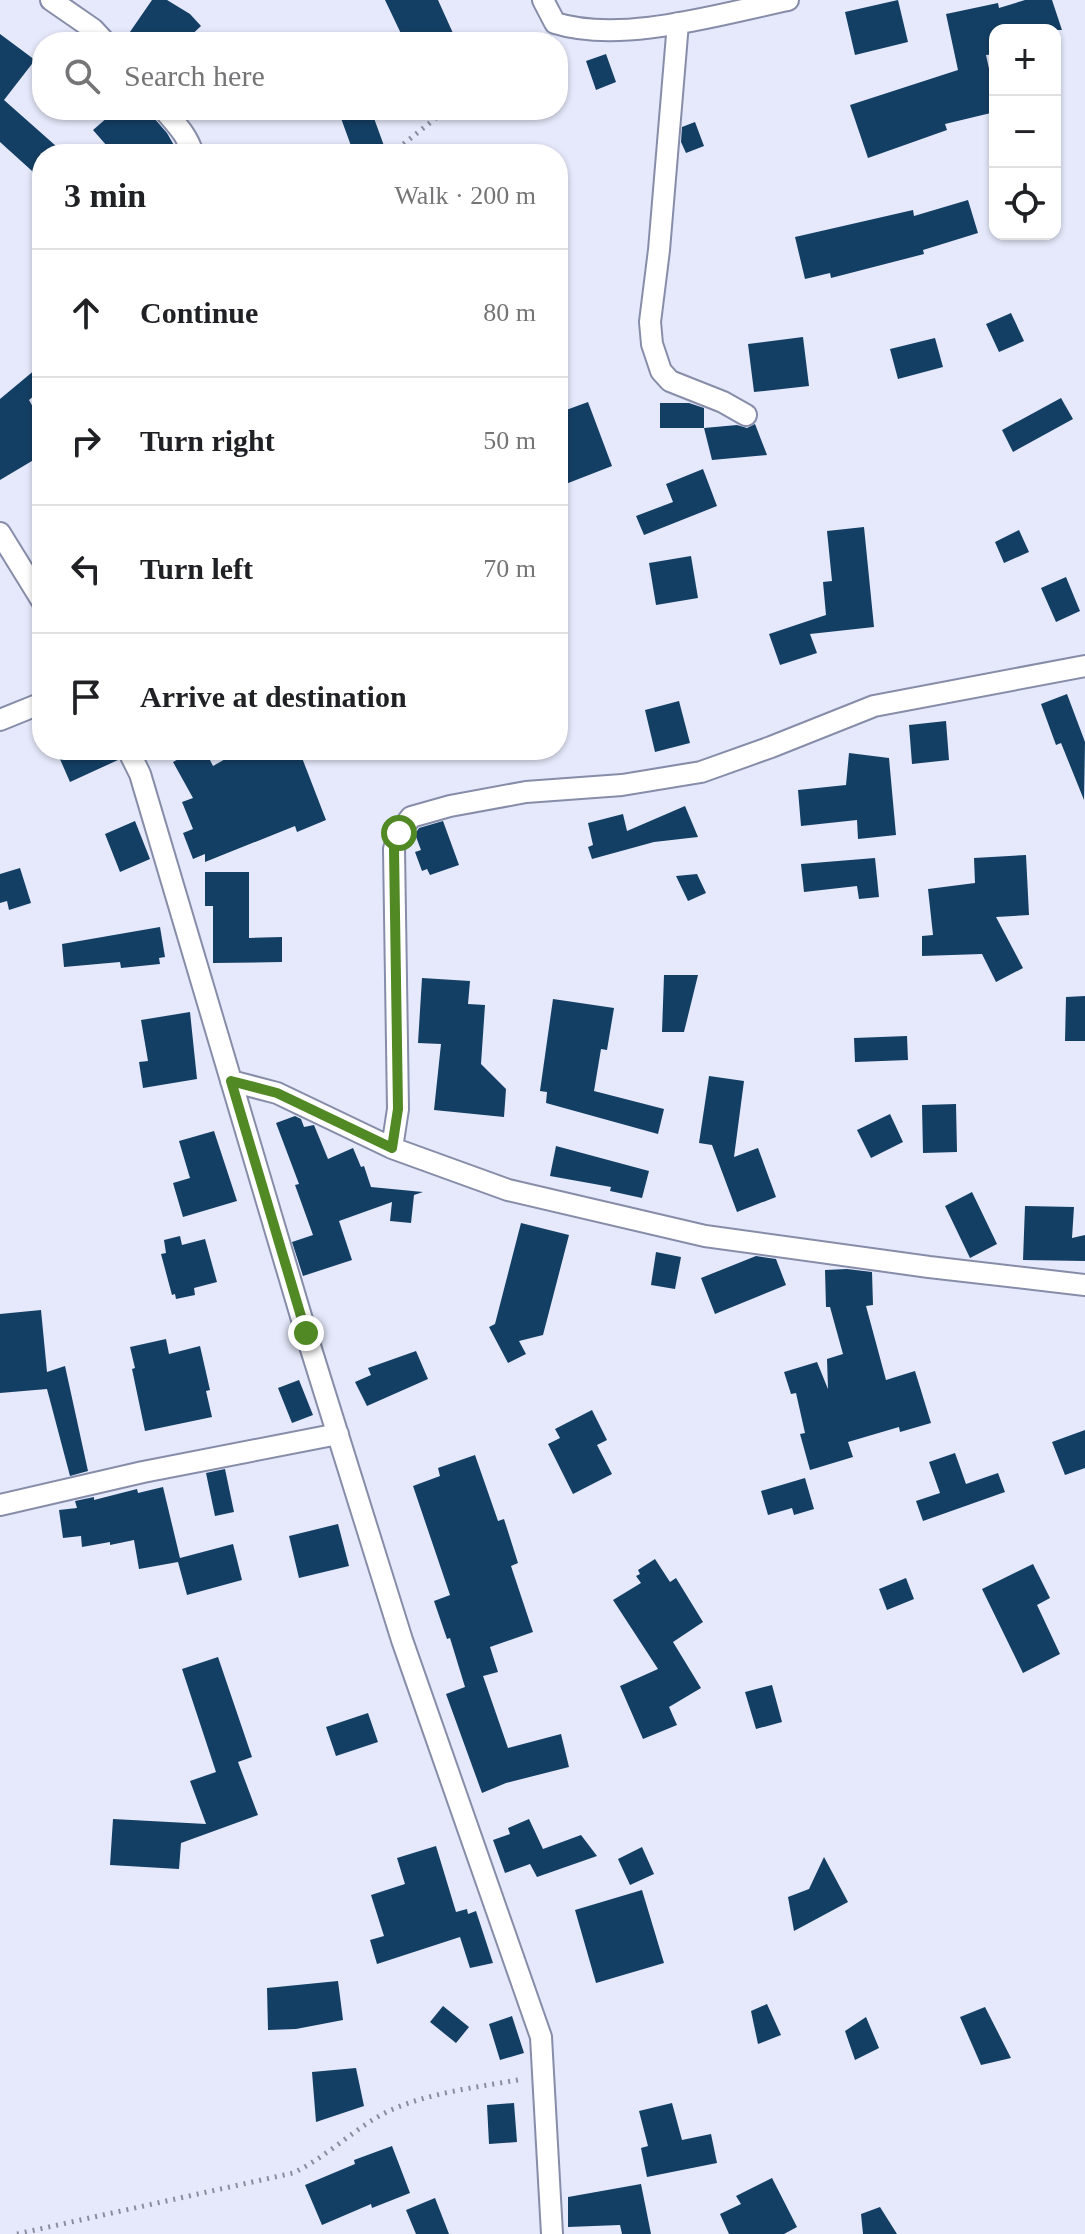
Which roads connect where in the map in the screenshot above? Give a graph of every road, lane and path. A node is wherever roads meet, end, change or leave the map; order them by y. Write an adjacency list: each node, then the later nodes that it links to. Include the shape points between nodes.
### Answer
1 (51, 0): 5 (street)
2 (543, 0): 4 (street, via 555,23 576,29)
3 (788, 0): 4 (street)
4 (678, 23): 10 (street, via 652,344 670,381)
5 (96, 32)
6 (173, 120): 8 (street)
7 (434, 120): 9 (path)
8 (190, 144)
9 (404, 144)
10 (746, 415)
11 (0, 533): 12 (street)
12 (32, 585)
13 (1085, 666): 18 (street, via 874,706 701,772 526,792 411,817 394,849 398,1109)
14 (32, 707): 15 (street)
15 (0, 720)
16 (133, 760): 17 (street)
17 (231, 1081): 18 (street, via 277,1093); 20 (street)
18 (392, 1148): 19 (street, via 508,1190 705,1236)
19 (1085, 1285)
20 (338, 1434): 21 (street); 22 (street, via 402,1640 541,2037)
21 (0, 1505)
22 (544, 2076): 23 (path, via 466,2089 392,2110 293,2173); 24 (street)
23 (17, 2234)
24 (552, 2234)

